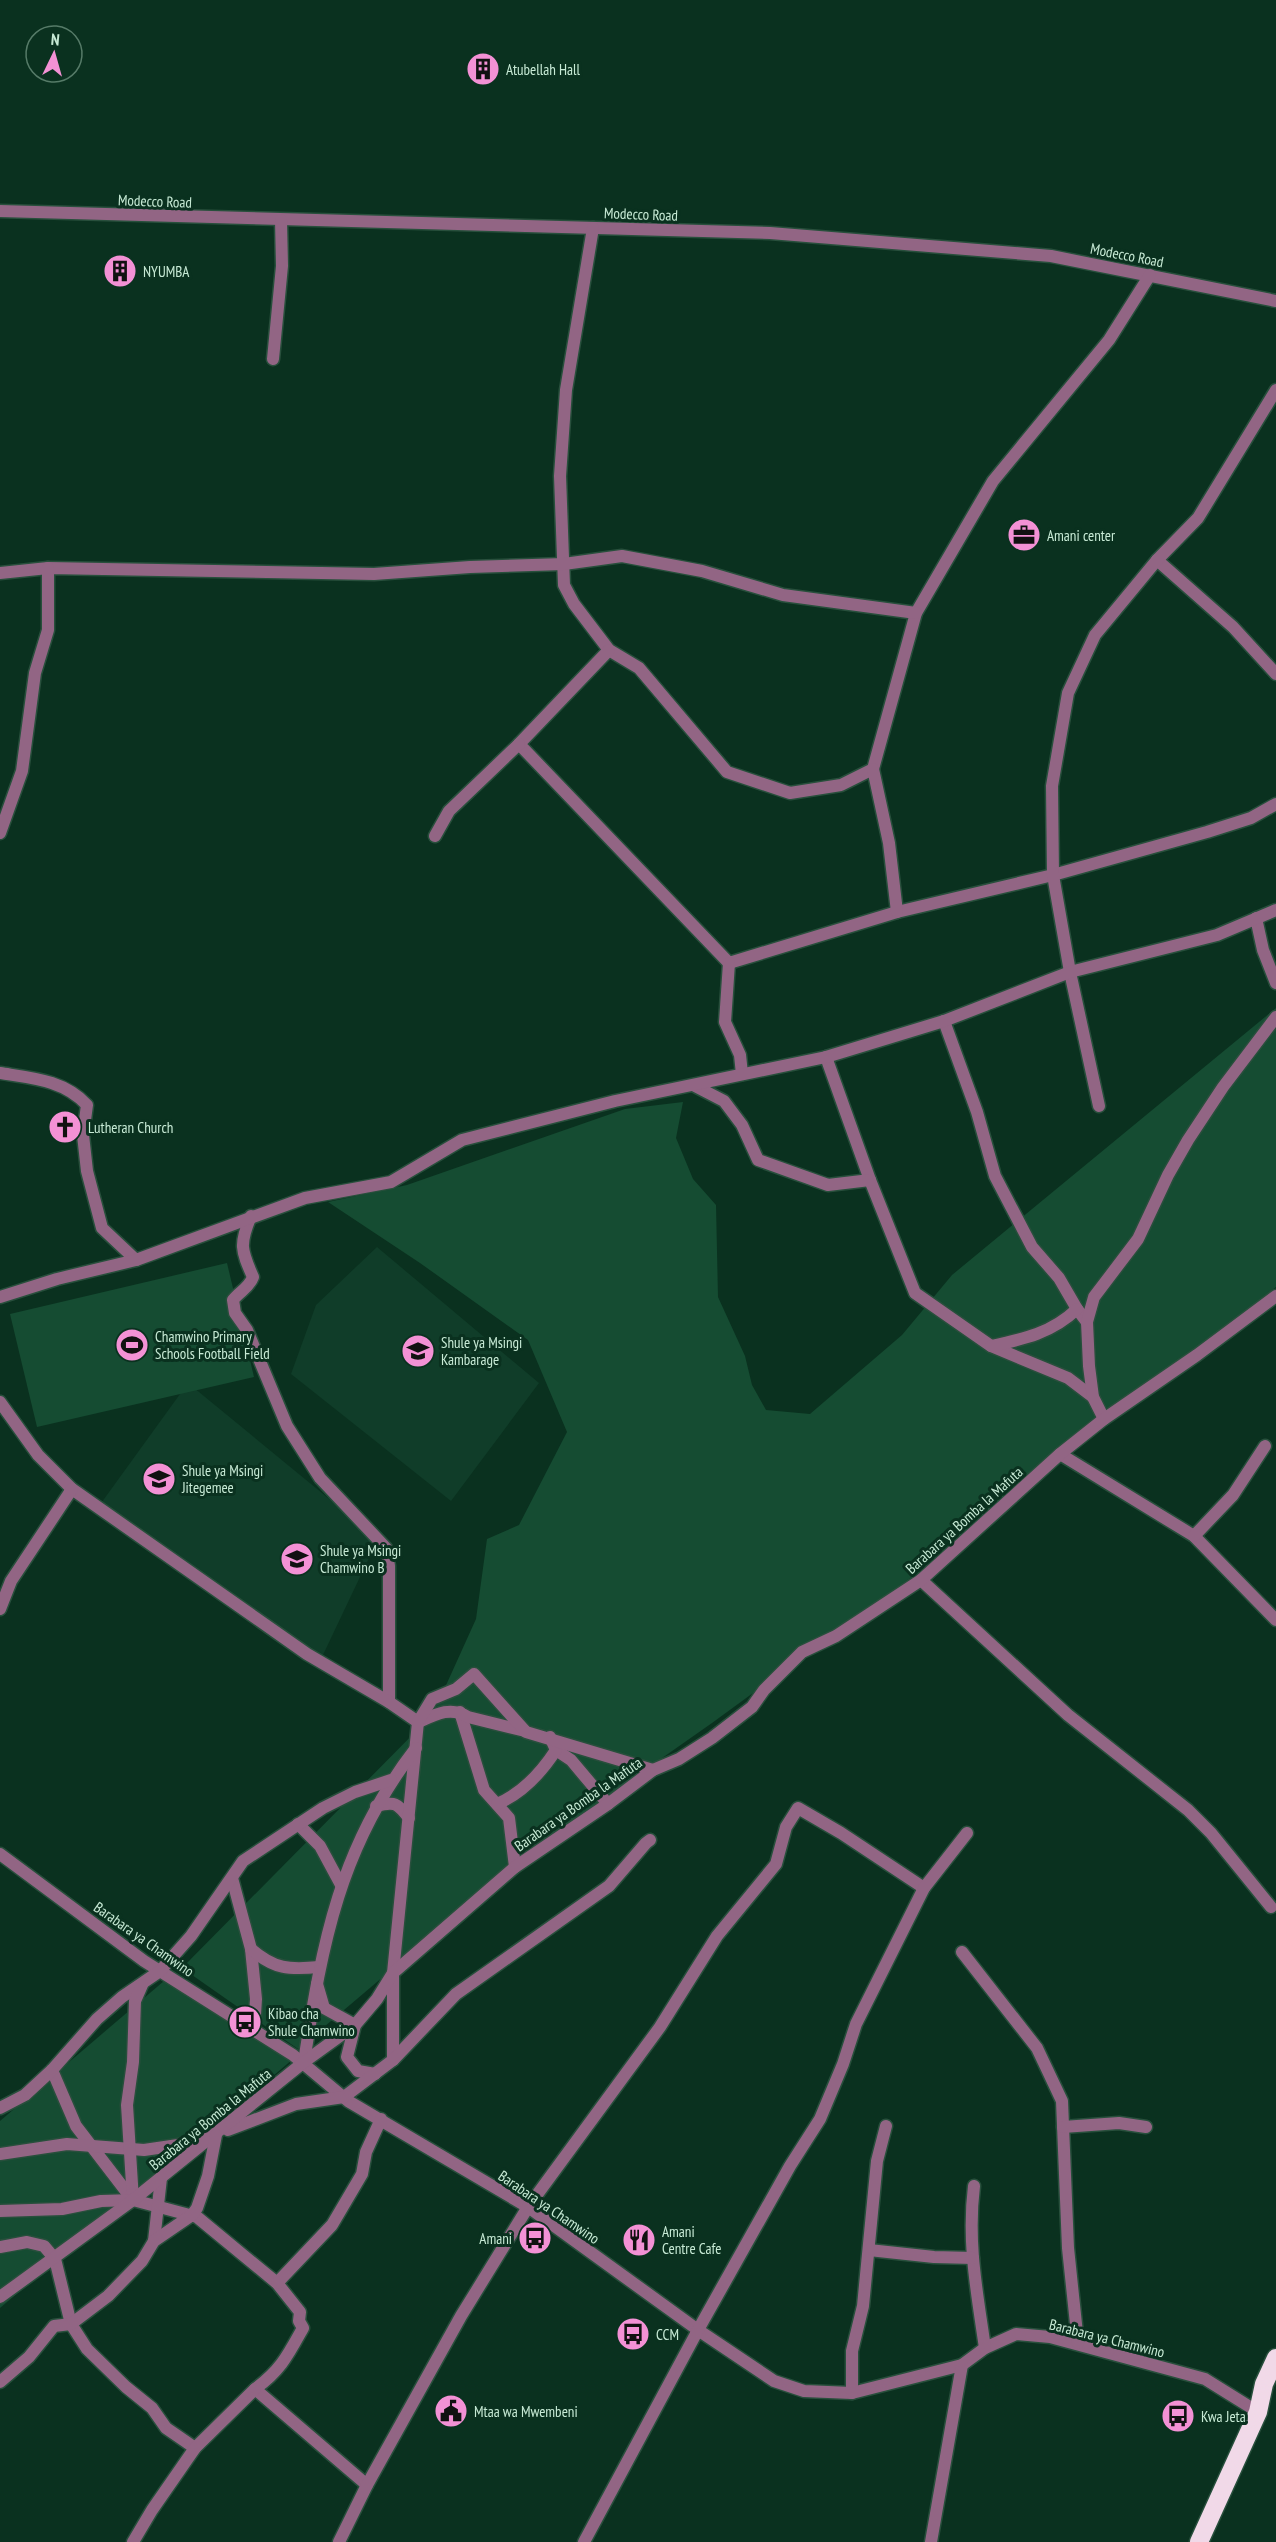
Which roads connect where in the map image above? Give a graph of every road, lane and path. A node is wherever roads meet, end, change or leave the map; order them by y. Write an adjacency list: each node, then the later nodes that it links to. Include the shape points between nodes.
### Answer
1 (0, 211): 2 (street, Modecco Road)
2 (281, 220): 3 (street, Modecco Road); 6 (street, via 281,285)
3 (593, 228): 4 (street, Modecco Road, via 770,233 1051,256); 9 (street, via 566,390 560,476)
4 (1150, 275): 5 (street, Modecco Road); 12 (street, via 1108,339 993,481)
5 (1276, 301)
6 (273, 359)
7 (1276, 390): 8 (street, via 1198,518)
8 (1157, 560): 14 (street, via 1233,627); 20 (street, via 1095,635 1068,693 1052,786)
9 (564, 564): 10 (street, via 374,574); 12 (street, via 622,556 702,571 783,595); 13 (street, via 564,585)
10 (48, 568): 11 (street); 18 (street, via 48,630 35,673 22,771)
11 (0, 573)
12 (916, 613): 16 (street)
13 (609, 650): 15 (street); 16 (street, via 639,668 727,772 790,793 842,785)
14 (1276, 674)
15 (519, 744): 19 (street, via 449,811); 24 (street)
16 (873, 769): 22 (street, via 889,843)
17 (1276, 804): 20 (street, via 1251,818)
18 (0, 833)
19 (435, 836)
20 (1053, 875): 22 (street); 25 (street)
21 (1276, 910): 23 (street)
22 (897, 912): 24 (street)
23 (1256, 918): 25 (street, via 1217,934); 26 (street)
24 (729, 963): 31 (street, via 725,1022 740,1054)
25 (1070, 972): 28 (street); 33 (street)
26 (1276, 983)
27 (1276, 1017): 40 (street, via 1188,1140 1137,1239 1094,1297)
28 (944, 1021): 29 (street); 39 (street, via 995,1176 1032,1248 1059,1278)
29 (826, 1057): 31 (street); 34 (street)
30 (0, 1072): 36 (street, via 42,1080 75,1092 87,1105 83,1134 87,1171 102,1228)
31 (742, 1074): 32 (street)
32 (695, 1086): 34 (street, via 724,1101 742,1125 759,1160 828,1185); 35 (street, via 615,1101 462,1140 391,1182 305,1198)
33 (1099, 1106)
34 (870, 1180): 41 (street, via 915,1293)
35 (251, 1216): 36 (street); 52 (street, via 241,1249 254,1277 249,1287 233,1300 235,1313 247,1329 286,1426 320,1478 386,1548)
36 (136, 1260): 38 (street)
37 (1276, 1296): 44 (street, Barabara ya Bomba la Mafuta)
38 (0, 1297)
39 (1077, 1309): 40 (street); 41 (street, via 1057,1326 1029,1338)
40 (1087, 1322): 42 (street)
41 (990, 1346): 42 (street, via 1068,1378)
42 (1094, 1397): 44 (street)
43 (0, 1402): 47 (street, via 38,1455)
44 (1104, 1419): 46 (street, Barabara ya Bomba la Mafuta)
45 (1265, 1446): 48 (street, via 1233,1495)
46 (1060, 1454): 48 (street); 49 (street, Barabara ya Bomba la Mafuta)
47 (72, 1489): 50 (street, via 11,1581); 52 (street, via 307,1654)
48 (1194, 1536): 51 (street)
49 (921, 1580): 59 (street, Barabara ya Bomba la Mafuta, via 836,1636 802,1652 752,1707 679,1759); 73 (street, via 1068,1715 1188,1810)
50 (0, 1609)
51 (1276, 1620)
52 (389, 1702): 54 (street)
53 (460, 1712): 54 (street, via 442,1711); 55 (street); 61 (street, via 484,1790)
54 (418, 1722): 55 (street, via 432,1700 456,1689 474,1674); 57 (street)
55 (526, 1732): 56 (street)
56 (550, 1737): 58 (street); 59 (street)
57 (417, 1746): 60 (street); 64 (street)
58 (556, 1750): 61 (street, via 544,1768 514,1797); 62 (street, via 571,1760)
59 (652, 1770): 62 (street, Barabara ya Bomba la Mafuta)
60 (391, 1780): 63 (street); 65 (street, via 355,1792)
61 (497, 1804): 69 (street, via 509,1818)
62 (608, 1804): 69 (street, Barabara ya Bomba la Mafuta)
63 (376, 1806): 64 (street, via 400,1806); 71 (street)
64 (409, 1818): 78 (street)
65 (298, 1824): 70 (street, via 243,1861); 71 (street, via 320,1846)
66 (967, 1833): 72 (street)
67 (650, 1840): 83 (street, via 609,1886 456,1994)
68 (0, 1854): 77 (street, Barabara ya Chamwino)
69 (515, 1867): 78 (street, Barabara ya Bomba la Mafuta)
70 (232, 1878): 74 (street); 77 (street, via 191,1936)
71 (341, 1885): 76 (street)
72 (924, 1888): 101 (street, via 798,1808 786,1827 776,1864 717,1936 660,2027); 112 (street, via 856,2024 820,2119)
73 (1271, 1907)
74 (251, 1948): 76 (street, via 266,1962 292,1969); 82 (street, via 256,1999)
75 (962, 1952): 91 (street, via 1037,2048 1062,2101)
76 (319, 1967): 79 (street)
77 (160, 1971): 80 (street); 82 (street, Barabara ya Chamwino)
78 (393, 1973): 81 (street, Barabara ya Bomba la Mafuta); 83 (street)
79 (316, 1980): 81 (street, via 324,2008); 84 (street)
80 (143, 1984): 85 (street, via 97,2019); 95 (street, via 135,2001 127,2105)
81 (355, 2025): 84 (street, Barabara ya Bomba la Mafuta); 86 (street, via 347,2057 358,2070)
82 (254, 2030): 84 (street, Barabara ya Chamwino)
83 (393, 2060): 86 (street)
84 (304, 2062): 87 (street, Barabara ya Chamwino); 93 (street, Barabara ya Bomba la Mafuta)
85 (52, 2070): 88 (street, via 25,2095); 94 (street, via 76,2126)
86 (375, 2074): 87 (street)
87 (344, 2097): 89 (street, Barabara ya Chamwino); 93 (street, via 296,2104)
88 (0, 2108)
89 (381, 2119): 101 (street, Barabara ya Chamwino); 109 (street, via 366,2152 362,2174 332,2225)
90 (886, 2126): 106 (street, via 877,2161)
91 (1063, 2127): 92 (street, via 1119,2123); 113 (street, via 1068,2248)
92 (1146, 2127)
93 (216, 2135): 95 (street, via 178,2145); 97 (street, Barabara ya Bomba la Mafuta); 103 (street, via 208,2176)
94 (89, 2144): 95 (street); 96 (street); 99 (street)
95 (128, 2149): 99 (street)
96 (0, 2154)
97 (161, 2178): 99 (street, Barabara ya Bomba la Mafuta); 100 (street)
98 (974, 2186): 107 (street, via 970,2219)
99 (133, 2200): 100 (street); 102 (street, via 101,2201 62,2209); 108 (street, Barabara ya Bomba la Mafuta)
100 (157, 2206): 103 (street); 104 (street)
101 (528, 2207): 112 (street, Barabara ya Chamwino); 123 (street, via 461,2316)
102 (0, 2211)
103 (192, 2215): 104 (street); 109 (street)
104 (154, 2241): 111 (street, via 142,2261 108,2296)
105 (0, 2247): 108 (street, via 27,2242 44,2246)
106 (869, 2250): 107 (street); 120 (street, via 863,2306 852,2351)
107 (973, 2258): 114 (street)
108 (55, 2259): 110 (street, Barabara ya Bomba la Mafuta); 111 (street)
109 (278, 2283): 119 (street, via 300,2312 303,2328 290,2355)
110 (0, 2297)
111 (71, 2324): 117 (street, via 54,2326 29,2357); 122 (street, via 87,2349 152,2408 166,2428)
112 (698, 2330): 120 (street, Barabara ya Chamwino, via 774,2381 804,2391); 126 (street)
113 (1078, 2343): 114 (street, Barabara ya Chamwino, via 1016,2334); 121 (street, Barabara ya Chamwino, via 1205,2379)
114 (986, 2348): 116 (street, Barabara ya Chamwino)
115 (1276, 2358): 118 (highway)
116 (962, 2365): 120 (street, Barabara ya Chamwino); 127 (street)
117 (0, 2382)
118 (1270, 2387): 121 (highway)
119 (255, 2389): 122 (street); 123 (street)
120 (852, 2393)
121 (1258, 2412): 128 (highway)
122 (195, 2448): 124 (street)
123 (367, 2484): 125 (street)
124 (133, 2542)
125 (339, 2542)
126 (584, 2542)
127 (931, 2542)
128 (1199, 2542)

